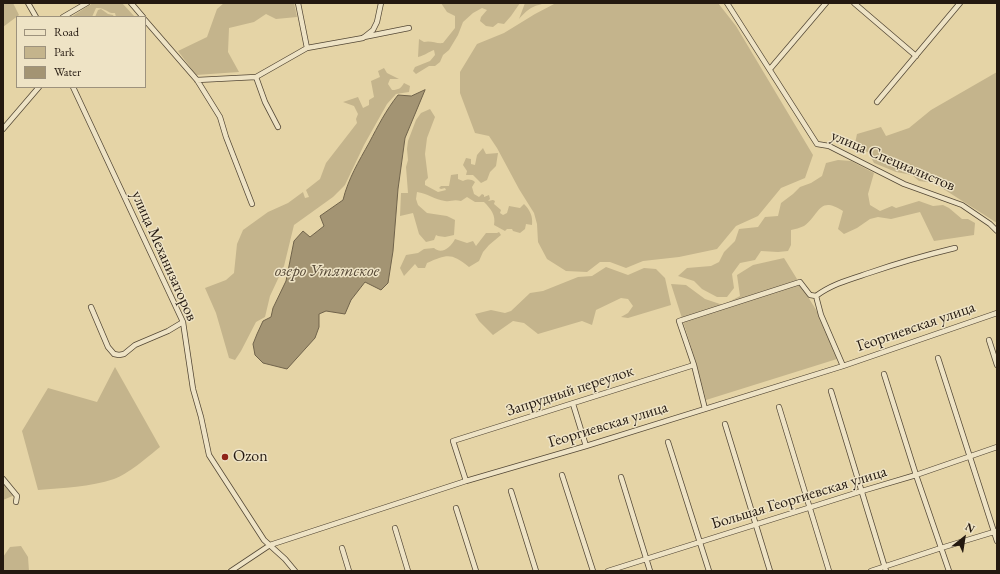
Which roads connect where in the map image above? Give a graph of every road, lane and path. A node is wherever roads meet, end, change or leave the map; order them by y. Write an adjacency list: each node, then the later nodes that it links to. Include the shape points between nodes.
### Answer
1 (28, 3): 10 (street)
2 (87, 3): 11 (street)
3 (131, 3): 12 (street)
4 (298, 3): 16 (street)
5 (381, 3): 15 (street, via 373,30)
6 (727, 3): 18 (street, улица Специалистов)
7 (826, 3): 18 (street)
8 (854, 3): 17 (street)
9 (957, 4): 17 (street)
10 (35, 16)
11 (65, 16)
12 (142, 16)
13 (146, 21): 20 (street)
14 (409, 28): 15 (street)
15 (362, 38): 16 (street)
16 (307, 48): 19 (street)
17 (916, 56): 23 (street)
18 (770, 69): 27 (street, улица Специалистов, via 817,144 829,146 904,184 962,205)
19 (256, 77): 20 (street); 24 (street)
20 (196, 80): 26 (street, via 220,117)
21 (38, 88): 25 (street)
22 (73, 88): 32 (street, улица Механизаторов)
23 (877, 102)
24 (278, 127)
25 (3, 129)
26 (252, 204)
27 (997, 231)
28 (955, 248): 29 (street, via 903,261 850,279 825,289)
29 (816, 296): 35 (street, via 810,295 800,282 679,321); 37 (street)
30 (91, 307): 32 (street, via 108,347 114,354 119,355 168,332)
31 (997, 313): 37 (street, Георгиевская улица)
32 (183, 322): 63 (street, улица Механизаторов, via 193,389 209,455 264,540)
33 (989, 340): 36 (street)
34 (938, 358): 47 (street)
35 (694, 365): 40 (street, Запрудный переулок); 42 (street)
36 (997, 365)
37 (843, 366): 42 (street, Георгиевская улица)
38 (884, 374): 49 (street)
39 (831, 391): 54 (street)
40 (573, 404): 45 (street); 52 (street, Запрудный переулок, via 453,441)
41 (779, 407): 57 (street)
42 (705, 409): 45 (street, Георгиевская улица)
43 (725, 424): 58 (street)
44 (668, 442): 62 (street)
45 (586, 446): 52 (street, Георгиевская улица)
46 (997, 447): 47 (street, Большая Георгиевская улица)
47 (969, 456): 49 (street, Большая Георгиевская улица); 60 (street)
48 (562, 474): 74 (street)
49 (916, 475): 54 (street, Большая Георгиевская улица); 65 (street)
50 (622, 477): 66 (street)
51 (3, 479): 55 (street, via 17,496)
52 (466, 481): 63 (street, Георгиевская улица)
53 (511, 491): 73 (street)
54 (862, 491): 57 (street, Большая Георгиевская улица); 67 (street)
55 (16, 502)
56 (456, 508): 72 (street)
57 (809, 508): 58 (street, Большая Георгиевская улица); 79 (street)
58 (756, 525): 62 (street, Большая Георгиевская улица); 78 (street)
59 (395, 528): 71 (street)
60 (995, 531): 61 (street); 65 (street)
61 (997, 541)
62 (699, 542): 66 (street, Большая Георгиевская улица); 77 (street)
63 (270, 545): 68 (street, Георгиевская улица); 69 (street, улица Механизаторов)
64 (342, 548): 70 (street)
65 (941, 548): 67 (street); 81 (street)
66 (647, 558): 75 (street, Большая Георгиевская улица); 76 (street)
67 (885, 569): 80 (street)
68 (231, 571)
69 (295, 571)
70 (349, 571)
71 (408, 571)
72 (476, 571)
73 (536, 571)
74 (593, 571)
75 (608, 571)
76 (650, 571)
77 (708, 571)
78 (770, 571)
79 (829, 571)
80 (872, 571)
81 (949, 571)

